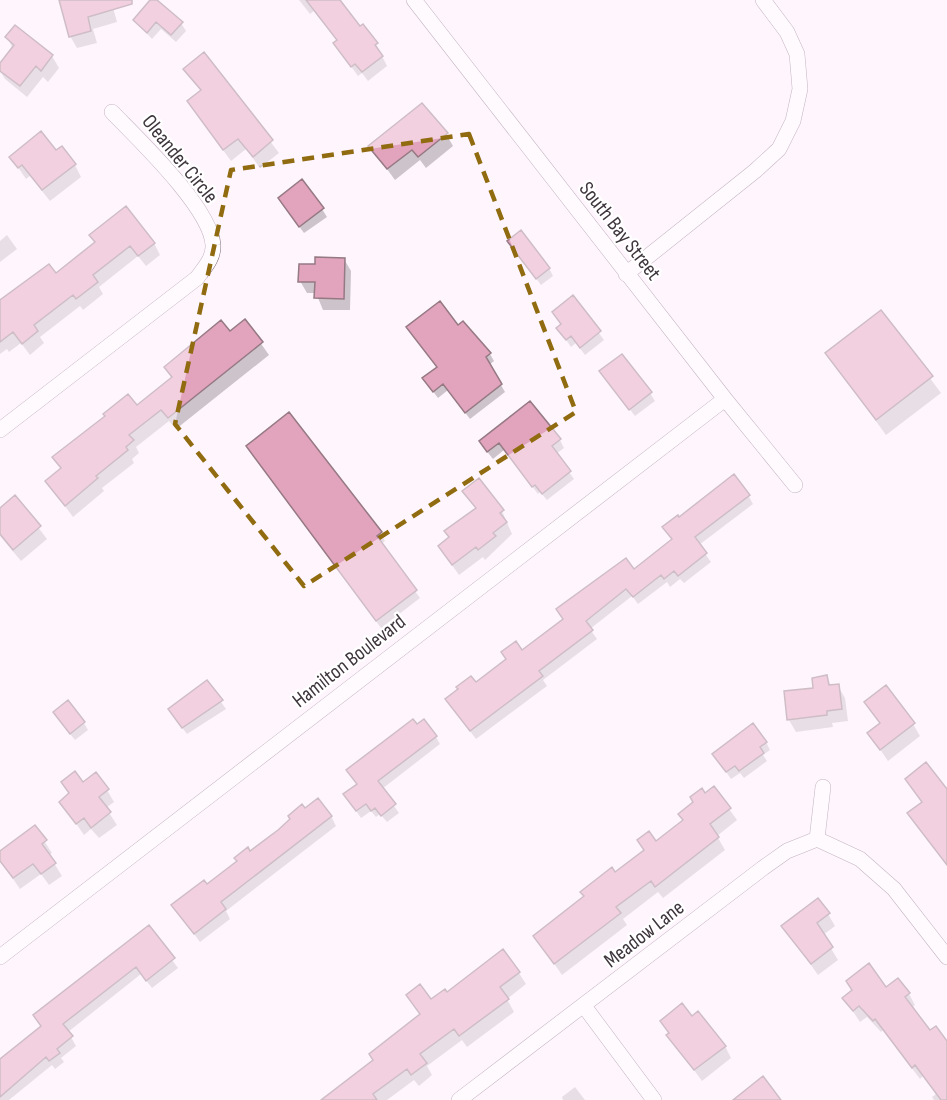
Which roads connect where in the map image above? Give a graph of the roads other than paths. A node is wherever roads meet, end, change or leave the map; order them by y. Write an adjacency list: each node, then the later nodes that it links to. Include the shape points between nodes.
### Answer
1 (414, 0): 4 (street, South Bay Street)
2 (763, 0): 4 (street, via 787,32 797,54 800,89 792,122 779,149)
3 (112, 112): 6 (street, Oleander Circle, via 190,198 213,244 211,258 197,278)
4 (627, 273): 5 (street, South Bay Street)
5 (725, 399): 7 (street, South Bay Street); 10 (street, Hamilton Boulevard)
6 (0, 430)
7 (795, 485)
8 (823, 787): 9 (street)
9 (817, 839): 11 (street, via 860,859 894,889); 12 (street, Meadow Lane, via 787,851 763,868)
10 (0, 957)
11 (947, 957)
12 (584, 1006): 13 (street, Meadow Lane); 14 (street)
13 (459, 1100)
14 (654, 1100)

